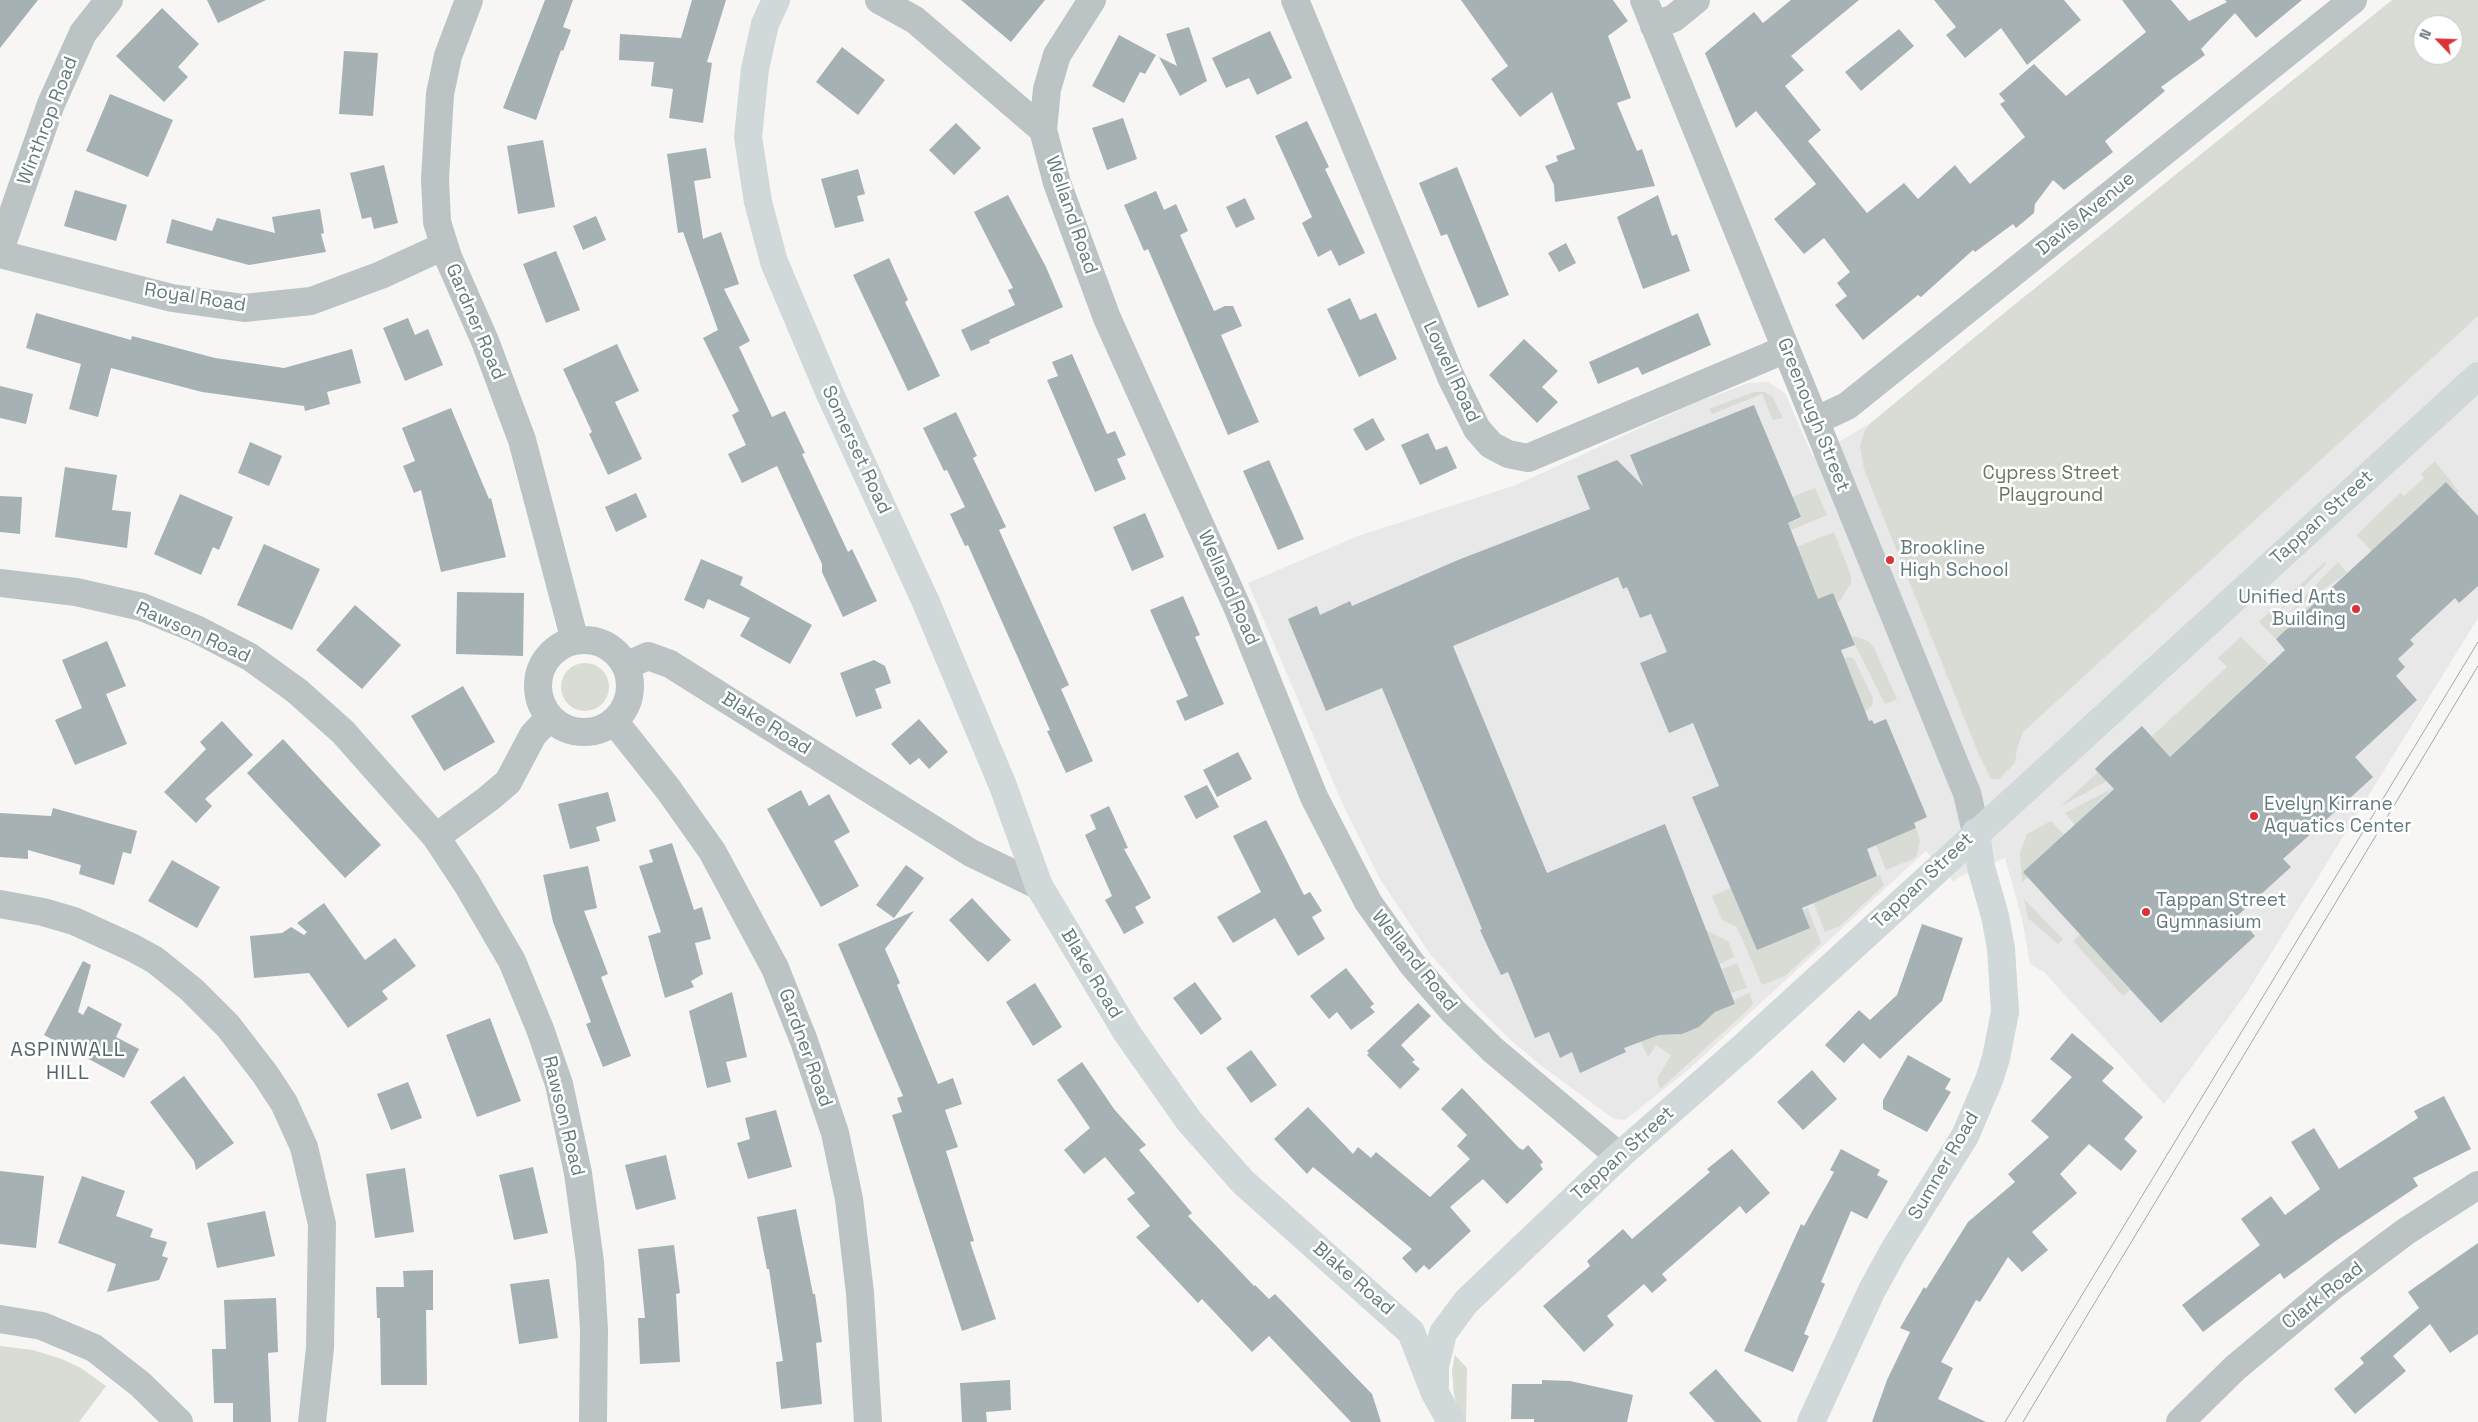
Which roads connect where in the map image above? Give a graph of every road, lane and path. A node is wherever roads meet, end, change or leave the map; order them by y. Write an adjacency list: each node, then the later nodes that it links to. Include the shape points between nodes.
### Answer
1 (109, 0): 13 (street, Winthrop Road, via 83,33 51,104)
2 (469, 0): 12 (street, Gardner Road, via 448,56 438,113 435,196 437,222)
3 (776, 0): 25 (street, Somerset Road, via 765,24 755,69 748,137 758,202 774,262 830,394 929,608 1003,786)
4 (879, 0): 11 (street, Welland Road, via 915,20)
5 (1092, 0): 11 (street, via 1057,55 1046,90)
6 (1295, 0): 15 (street, Lowell Road, via 1451,377 1477,429 1491,445 1508,454 1528,458)
7 (1644, 0): 10 (street, Greenough Street)
8 (1696, 0): 10 (street, via 1674,18)
9 (2353, 0): 17 (street, Davis Avenue, via 1847,406)
10 (1654, 26): 15 (street, Greenough Street)
11 (1043, 130): 27 (street, Welland Road, via 1058,183 1107,318 1239,611 1314,797 1368,902 1412,964 1453,1011 1493,1050)
12 (444, 246): 14 (street, Royal Road, via 365,282 311,301 244,308 172,298); 19 (street, Gardner Road, via 485,341 522,440)
13 (0, 250)
14 (0, 254)
15 (1786, 349): 17 (street, Greenough Street)
16 (2478, 376): 23 (street, Tappan Street)
17 (1815, 422): 23 (street, Greenough Street, via 1964,787)
18 (0, 583): 24 (street, Rawson Road, via 76,592 133,605 184,624 250,657 297,691 343,732)
19 (575, 640): 20 (street, via 605,645); 21 (street, via 549,656 541,669 538,684 540,700)
20 (626, 666): 22 (street, via 630,680 629,695 624,709); 25 (street, Blake Road, via 648,656 670,664 971,852)
21 (550, 717): 22 (street, via 567,728 587,732); 24 (street, via 533,735 513,774 503,786)
22 (614, 721): 34 (street, Gardner Road, via 712,851 775,968 804,1041 835,1133 849,1199 860,1293)
23 (1976, 832): 27 (street, Tappan Street, via 1742,1048); 37 (street, Sumner Road, via 1981,868 1999,931 2002,964 2005,1012 1996,1058 1965,1136 1872,1290)
24 (436, 837): 33 (street, Rawson Road, via 512,961 559,1084 578,1173 588,1246 594,1330)
25 (1039, 886): 30 (street, Blake Road, via 1127,1033 1189,1120 1243,1182 1412,1332)
26 (0, 904): 32 (street, via 74,921 155,960 192,990 228,1026 284,1102 304,1148 322,1224 320,1348)
27 (1618, 1156): 30 (street, Tappan Street, via 1454,1316 1438,1348)
28 (2478, 1185): 38 (street, Clark Road, via 2405,1232 2333,1286 2235,1368)
29 (0, 1319): 31 (street, via 42,1326 94,1348 140,1384)
30 (1434, 1391): 35 (street, Tappan Street); 36 (street, Blake Road)
31 (179, 1422)
32 (312, 1422)
33 (593, 1422)
34 (868, 1422)
35 (1436, 1422)
36 (1451, 1422)
37 (1810, 1422)
38 (2180, 1422)

